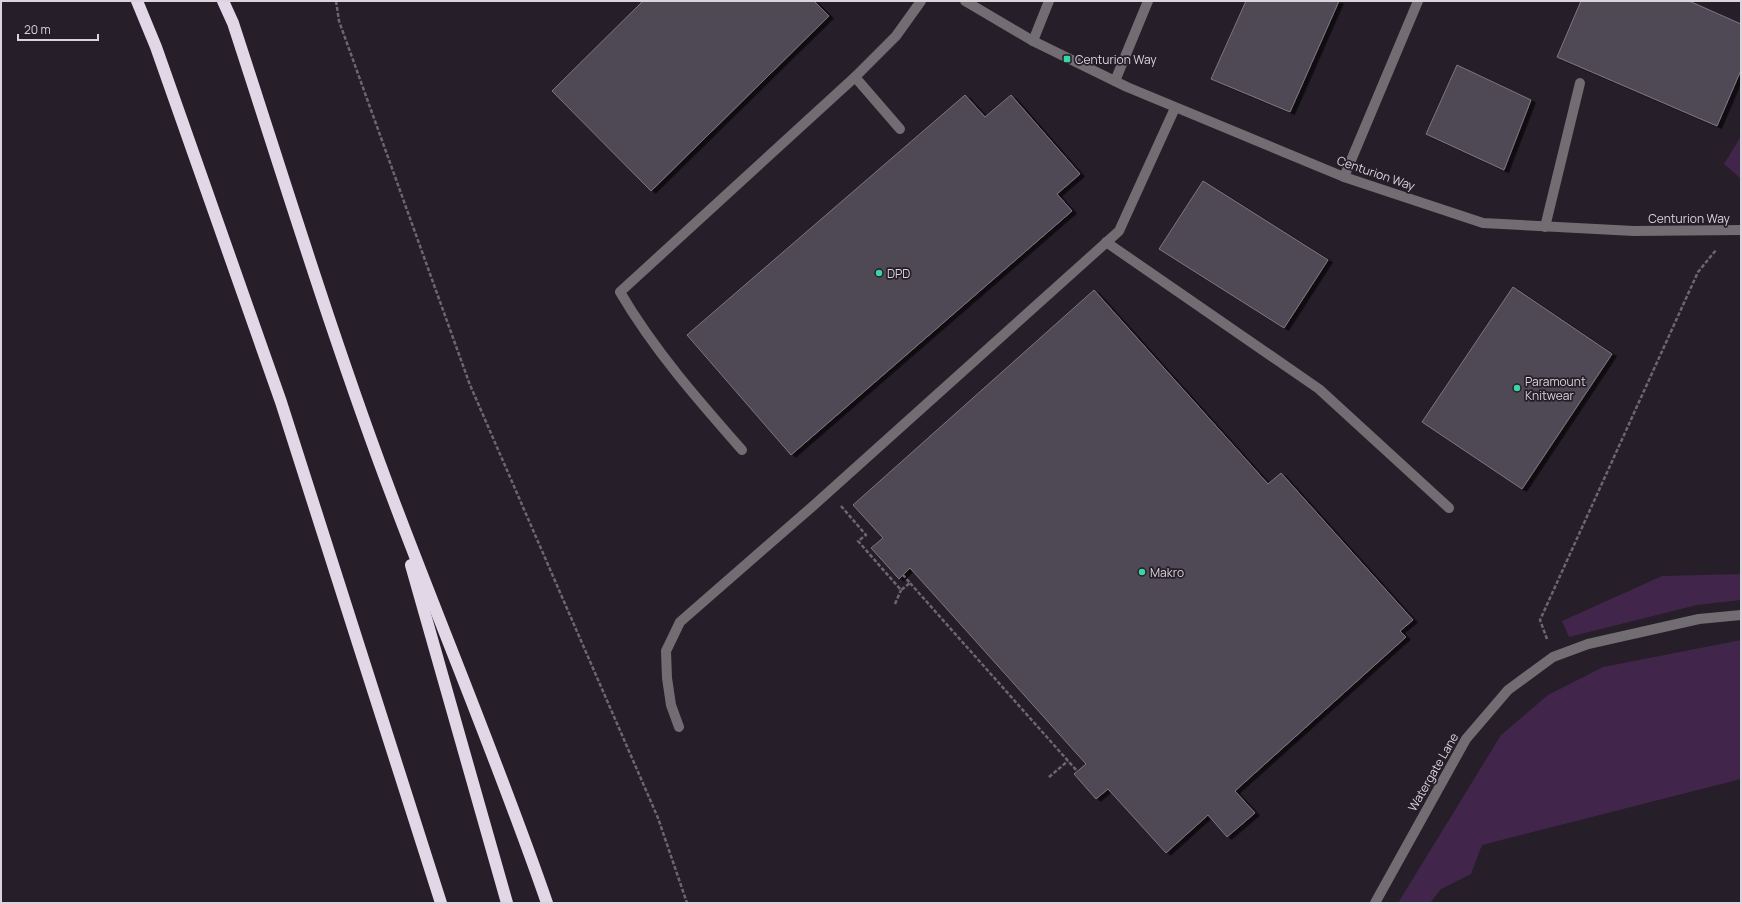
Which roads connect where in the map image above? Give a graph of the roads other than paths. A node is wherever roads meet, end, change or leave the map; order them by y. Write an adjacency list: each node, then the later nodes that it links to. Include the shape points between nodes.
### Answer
1 (137, 1): 23 (highway, via 156,47 281,402)
2 (223, 1): 19 (highway, via 233,23)
3 (921, 1): 9 (street, via 896,36)
4 (965, 1): 8 (street, Centurion Way)
5 (1049, 1): 8 (street)
6 (1148, 1): 10 (street)
7 (1418, 1): 14 (street)
8 (1033, 41): 10 (street, Centurion Way)
9 (855, 77): 13 (street); 18 (street, via 620,292 662,355)
10 (1115, 81): 12 (street, Centurion Way)
11 (1580, 83): 15 (street)
12 (1175, 108): 14 (street, Centurion Way); 17 (street, via 1119,231)
13 (900, 128)
14 (1344, 177): 15 (street, Centurion Way, via 1483,223)
15 (1545, 227): 16 (street, Centurion Way, via 1634,231)
16 (1741, 230)
17 (1106, 242): 20 (street, via 1319,389); 22 (street, via 829,492 680,622 666,651 670,698)
18 (742, 450)
19 (392, 498): 24 (highway); 25 (highway, via 512,802)
20 (1449, 508)
21 (1741, 615): 26 (street, Watergate Lane, via 1699,619 1588,644 1553,657 1508,690 1466,739)
22 (679, 727)
23 (441, 903)
24 (507, 903)
25 (547, 903)
26 (1375, 903)

